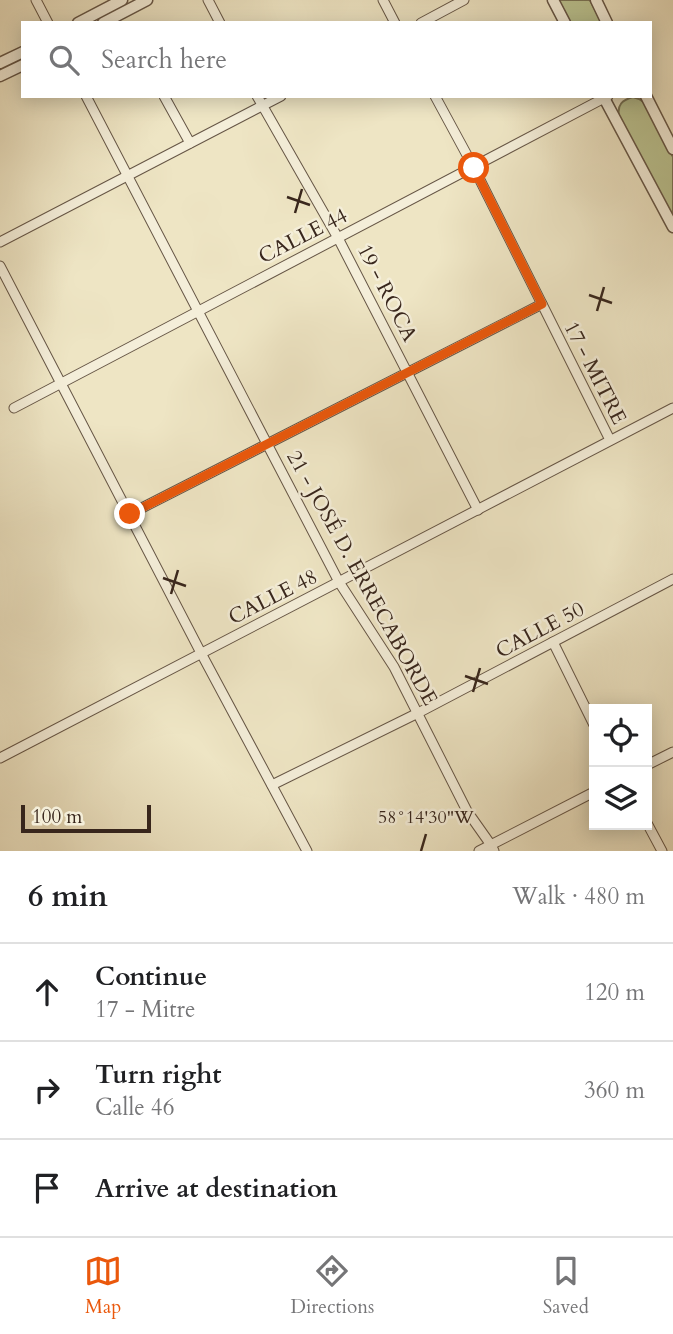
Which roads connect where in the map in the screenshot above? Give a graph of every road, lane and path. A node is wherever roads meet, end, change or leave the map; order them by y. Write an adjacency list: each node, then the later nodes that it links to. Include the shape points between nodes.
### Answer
1 (36, 0): 10 (street)
2 (121, 0): 11 (street)
3 (147, 0): 9 (street)
4 (208, 0): 12 (street)
5 (383, 0): 13 (street)
6 (464, 0): 14 (street)
7 (553, 0): 15 (street)
8 (596, 0): 16 (street)
9 (122, 18)
10 (47, 21)
11 (82, 21)
12 (219, 21)
13 (394, 21)
14 (425, 21)
15 (564, 21)
16 (606, 21)
17 (21, 53): 18 (street)
18 (0, 63)
19 (21, 66): 20 (street)
20 (0, 76)
21 (87, 98): 33 (street, 21 - JOSÉ D. ERRECABORDE)
22 (165, 98): 30 (street)
23 (258, 98): 29 (street, 19 - ROCA)
24 (277, 98): 29 (street)
25 (436, 98): 32 (street, 17 - MITRE)
26 (603, 98): 32 (street, CALLE 44)
27 (606, 98): 34 (street)
28 (647, 98): 31 (street)
29 (262, 106): 30 (street); 35 (street, 19 - ROCA)
30 (190, 143): 33 (street)
31 (673, 149)
32 (474, 168): 35 (street, CALLE 44); 38 (street, 17 - MITRE)
33 (128, 176): 36 (street); 39 (street, 21 - JOSÉ D. ERRECABORDE)
34 (673, 227)
35 (338, 238): 39 (street, CALLE 44); 40 (street, 19 - ROCA)
36 (0, 242)
37 (0, 266): 41 (street)
38 (542, 304): 40 (street); 44 (street, 17 - MITRE)
39 (198, 310): 41 (street, CALLE 44); 45 (street, 21 - JOSÉ D. ERRECABORDE)
40 (408, 373): 45 (street); 46 (street, 19 - ROCA)
41 (60, 382): 42 (street, CALLE 44); 47 (street)
42 (14, 408)
43 (673, 408): 44 (street, CALLE 48)
44 (610, 440): 46 (street, CALLE 48)
45 (267, 444): 47 (street); 49 (street, 21 - JOSÉ D. ERRECABORDE)
46 (478, 510): 49 (street, CALLE 48)
47 (130, 514): 51 (street)
48 (673, 579): 50 (street, CALLE 50)
49 (339, 582): 51 (street, CALLE 48); 52 (street, 21 - JOSÉ D. ERRECABORDE)
50 (553, 642): 52 (street, CALLE 50); 53 (street)
51 (201, 653): 55 (street, CALLE 48); 57 (street)
52 (418, 713): 57 (street, CALLE 50); 60 (street, 21 - JOSÉ D. ERRECABORDE, via 467,811)
53 (589, 715)
54 (673, 752): 56 (street)
55 (0, 758)
56 (652, 762)
57 (272, 785): 61 (street)
58 (589, 795): 60 (street)
59 (651, 830): 63 (street)
60 (492, 848): 62 (street)
61 (307, 851)
62 (479, 851)
63 (662, 851)

